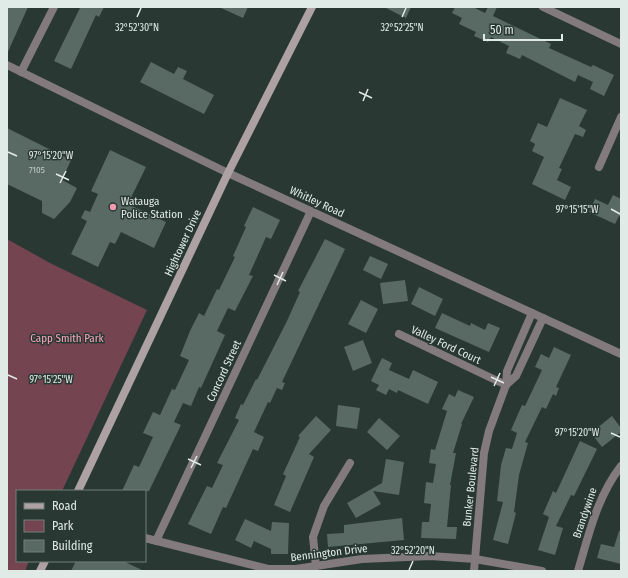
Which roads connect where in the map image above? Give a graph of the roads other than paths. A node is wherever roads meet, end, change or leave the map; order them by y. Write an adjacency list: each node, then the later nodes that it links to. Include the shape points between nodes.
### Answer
1 (54, 7): 6 (street)
2 (312, 7): 9 (main road, Hightower Drive)
3 (543, 7): 4 (street)
4 (621, 44)
5 (7, 65): 6 (street, Whitley Road)
6 (22, 72): 9 (street, Whitley Road)
7 (621, 117): 8 (street)
8 (599, 167)
9 (228, 173): 10 (street, Whitley Road); 18 (main road, Hightower Drive)
10 (311, 211): 11 (street, Whitley Road); 20 (street, Concord Street)
11 (532, 313): 12 (street, Whitley Road); 15 (street, Bunker Boulevard, via 507,371)
12 (544, 318): 14 (street, Whitley Road); 15 (street, Bunker Boulevard, via 516,376)
13 (399, 334): 15 (street, Valley Ford Court)
14 (621, 354)
15 (506, 385): 21 (street, Bunker Boulevard, via 489,431 484,453)
16 (350, 463): 23 (street, via 324,506 314,537)
17 (621, 466): 27 (street, Brandywine, via 600,500)
18 (78, 490)
19 (146, 538): 20 (street, Bennington Drive)
20 (156, 541): 23 (street, Bennington Drive, via 268,569)
21 (475, 559): 23 (street, Bennington Drive, via 422,556 362,559); 25 (street, Bunker Boulevard); 26 (street, Bennington Drive)
22 (44, 562): 24 (main road)
23 (316, 566)
24 (40, 571)
25 (474, 571)
26 (542, 571)
27 (578, 571)

